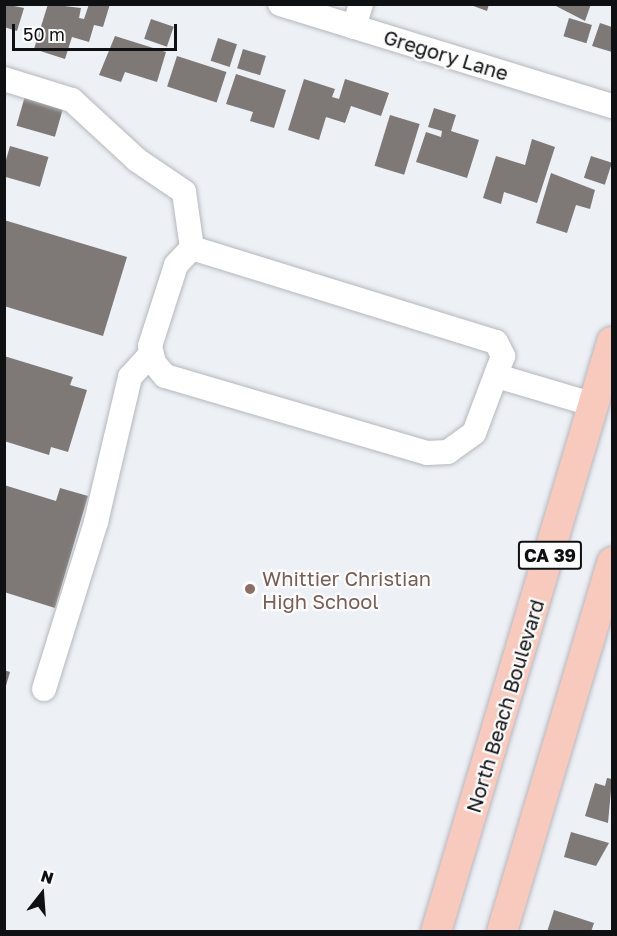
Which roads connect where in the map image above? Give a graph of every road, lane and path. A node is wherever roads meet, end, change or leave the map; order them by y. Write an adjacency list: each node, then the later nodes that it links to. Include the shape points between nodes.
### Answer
1 (280, 4): 2 (street, Gregory Lane)
2 (358, 16): 4 (street, Gregory Lane)
3 (4, 79): 5 (street, via 72,100 137,160 184,192)
4 (612, 106)
5 (192, 248): 7 (street, via 176,265); 8 (street, via 493,340 503,353)
6 (612, 342): 9 (main road, North Beach Boulevard / CA 39)
7 (150, 355): 8 (street, via 165,376 436,455 457,448 474,433); 11 (street, via 130,377 96,522)
8 (497, 376): 9 (street)
9 (594, 405): 12 (main road, North Beach Boulevard / CA 39)
10 (612, 562): 13 (main road, CA 39)
11 (44, 689)
12 (436, 932)
13 (502, 932)

